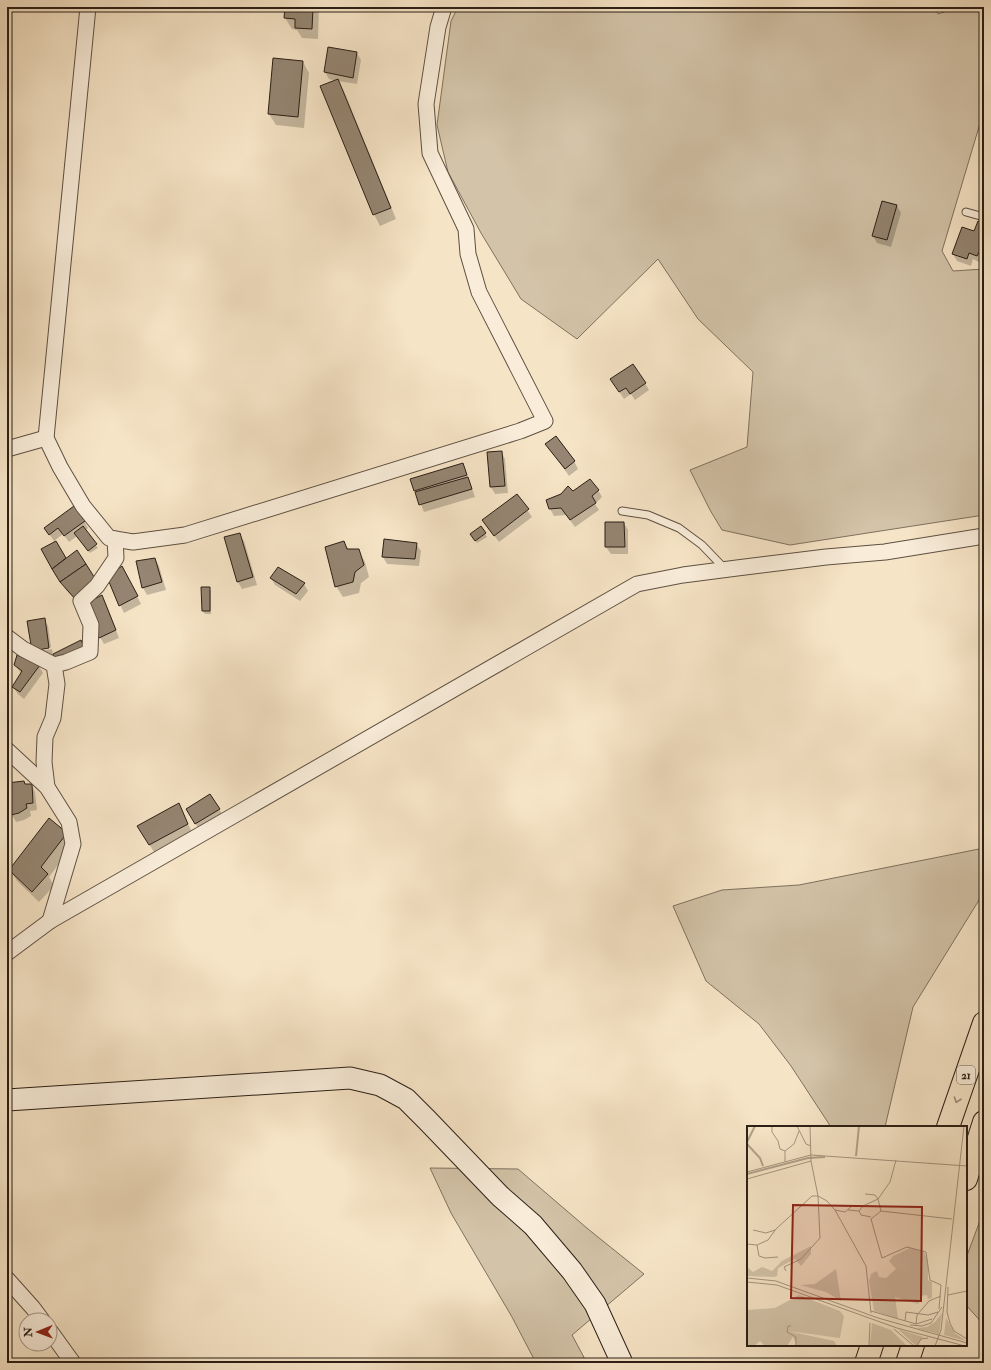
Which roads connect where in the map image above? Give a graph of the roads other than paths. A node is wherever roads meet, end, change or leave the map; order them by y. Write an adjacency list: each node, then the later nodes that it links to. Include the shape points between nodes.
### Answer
1 (88, 7): 5 (street)
2 (444, 7): 9 (street, via 438,27 426,104 430,153 466,229 468,254 479,292 545,421 185,535 133,542)
3 (966, 212): 4 (lane)
4 (984, 216)
5 (46, 438): 6 (street); 9 (street, via 83,506 109,538)
6 (7, 449)
7 (622, 511): 10 (lane, via 648,515 679,528 702,545)
8 (984, 536): 10 (street, via 885,552)
9 (115, 539): 12 (street, via 116,558 97,586 81,601 90,625 90,652)
10 (725, 569): 15 (street, via 637,584)
11 (7, 637): 12 (street, via 23,649)
12 (54, 665): 14 (street, via 57,684 53,718 45,737)
13 (7, 750): 14 (street)
14 (47, 787): 15 (street, via 69,822 73,844)
15 (50, 922): 16 (street)
16 (7, 953)
17 (984, 1023): 20 (highway, 21, one-way to 20)
18 (7, 1100): 28 (street, via 350,1078 380,1085 406,1099 500,1196 533,1225 572,1270 595,1304)
19 (984, 1122): 21 (highway)
20 (948, 1126)
21 (967, 1176)
22 (7, 1279): 23 (street)
23 (36, 1312)
24 (58, 1343): 27 (street)
25 (872, 1346): 29 (highway)
26 (913, 1346): 30 (highway)
27 (73, 1363)
28 (622, 1363)
29 (866, 1363)
30 (907, 1363)

